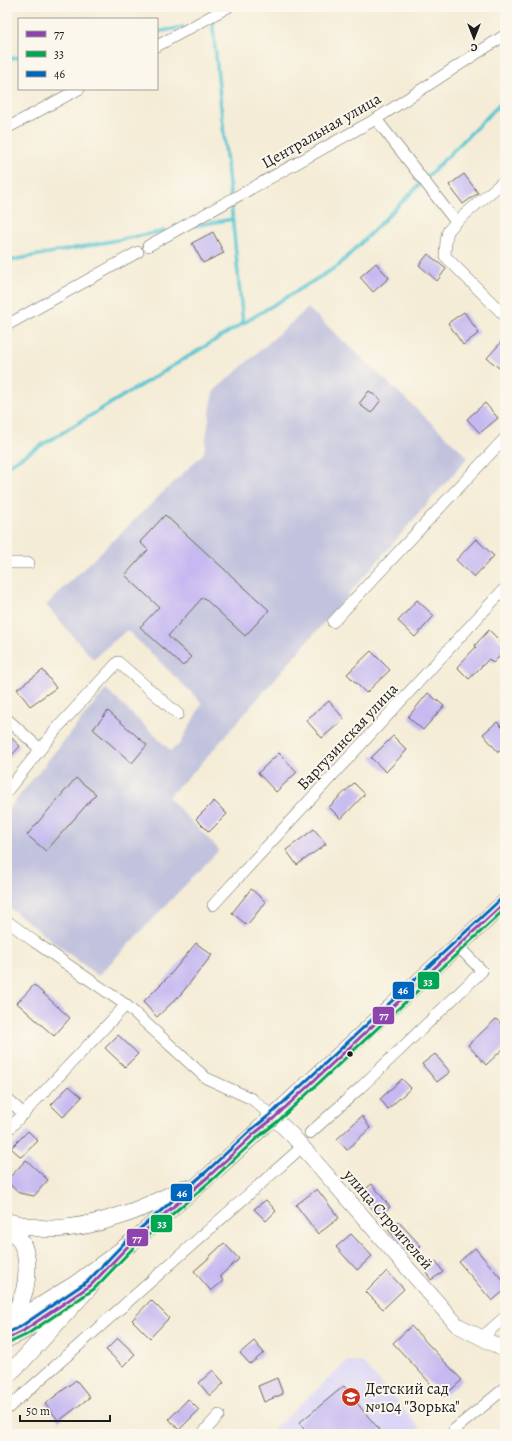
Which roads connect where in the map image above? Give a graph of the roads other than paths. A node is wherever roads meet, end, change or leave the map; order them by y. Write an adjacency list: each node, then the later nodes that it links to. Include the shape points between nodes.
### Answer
1 (228, 7): 3 (street)
2 (505, 35): 5 (street, Центральная улица)
3 (158, 45)
4 (77, 90): 6 (street)
5 (376, 119): 8 (street); 10 (street, Центральная улица)
6 (7, 128)
7 (505, 180): 8 (street)
8 (456, 222): 9 (street, via 448,231 445,256)
9 (505, 316)
10 (7, 325)
11 (505, 438): 15 (street)
12 (7, 563): 13 (street)
13 (29, 563)
14 (505, 588): 21 (street, Баргузинская улица)
15 (334, 622)
16 (178, 714): 18 (street, via 118,662)
17 (7, 720): 18 (street)
18 (40, 749): 19 (street)
19 (7, 791)
20 (505, 902): 23 (main road)
21 (213, 905)
22 (7, 921): 24 (street)
23 (457, 945): 27 (main road); 29 (street, via 482,971)
24 (126, 1005): 26 (street); 27 (street, via 206,1078 252,1099)
25 (7, 1099): 26 (street)
26 (24, 1114): 28 (street)
27 (274, 1118): 30 (street, улица Строителей); 31 (main road)
28 (7, 1131)
29 (310, 1133)
30 (302, 1146): 39 (street, улица Строителей, via 457,1325); 44 (street)
31 (209, 1176): 32 (main road, via 153,1204 124,1216 100,1222 51,1230); 34 (main road)
32 (7, 1222)
33 (7, 1228): 37 (main road, via 15,1233 28,1266 25,1290 18,1308)
34 (131, 1243): 35 (main road); 38 (main road, via 76,1284)
35 (91, 1285): 40 (main road); 42 (main road)
36 (505, 1317): 39 (street)
37 (7, 1323)
38 (7, 1327)
39 (480, 1338): 41 (street, улица Строителей)
40 (7, 1339)
41 (505, 1350)
42 (7, 1375)
43 (505, 1388): 46 (street)
44 (7, 1409)
45 (219, 1415): 47 (street)
46 (452, 1433)
47 (202, 1434)

